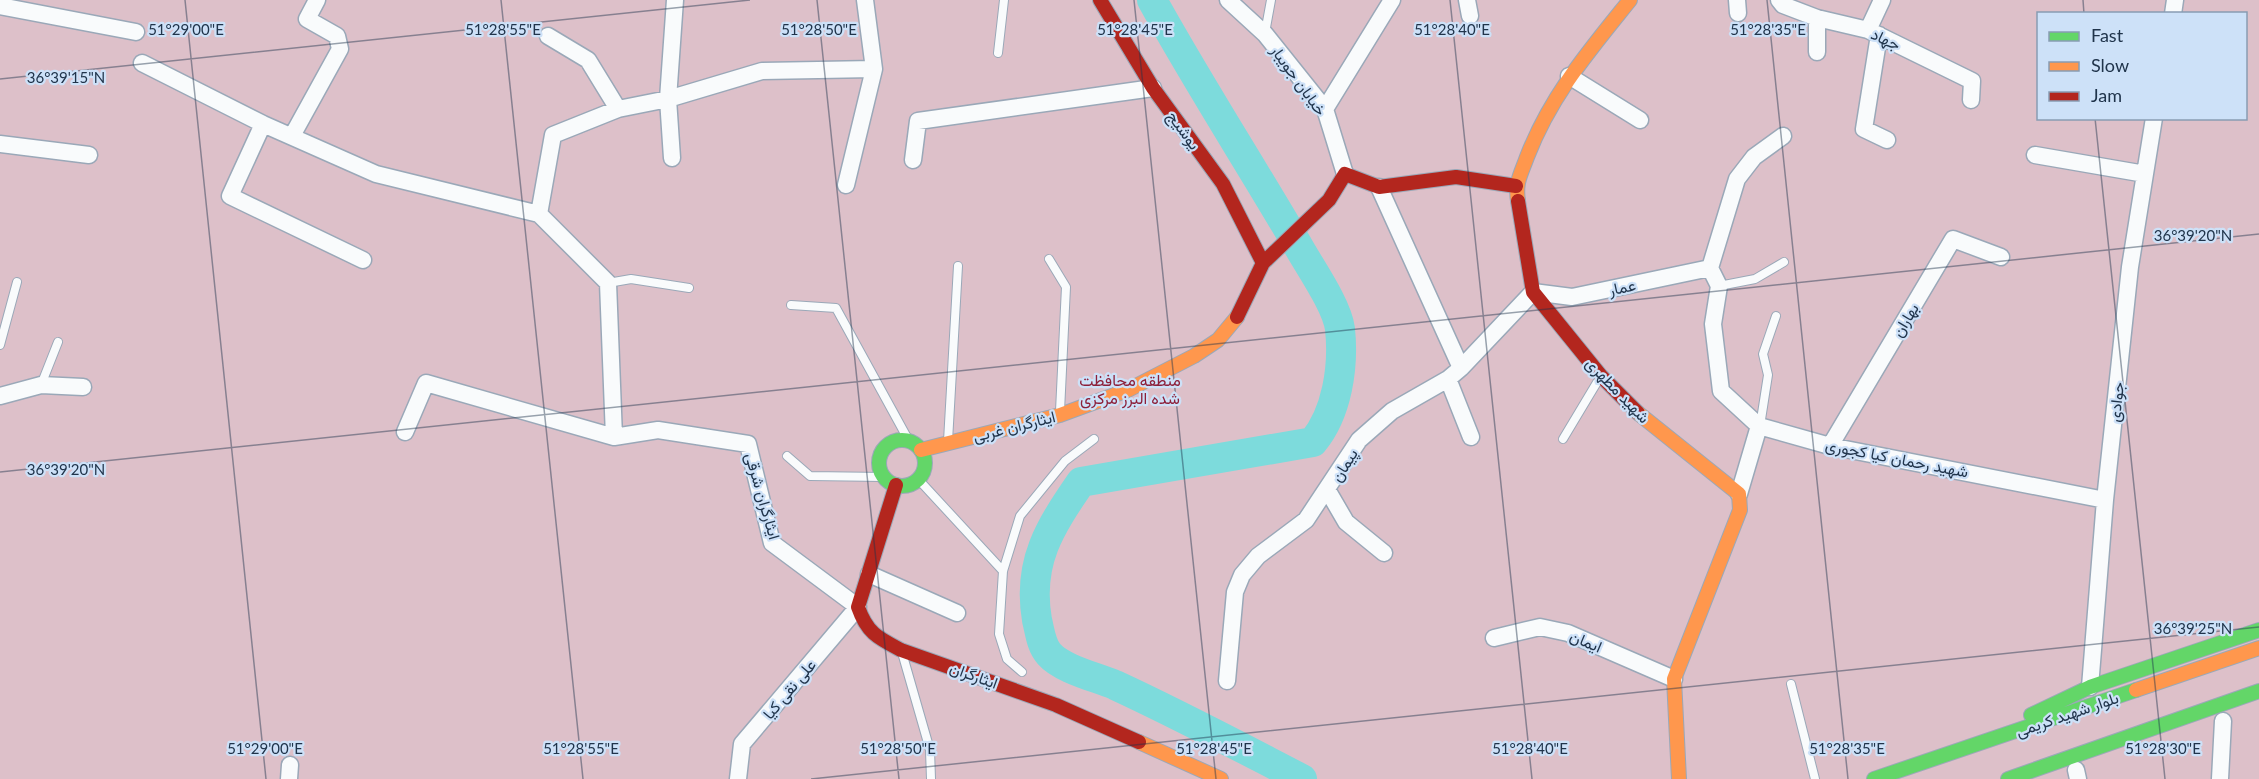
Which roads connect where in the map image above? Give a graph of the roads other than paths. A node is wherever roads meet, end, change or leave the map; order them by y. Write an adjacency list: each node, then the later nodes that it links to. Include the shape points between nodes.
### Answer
1 (318, 0): 31 (street, via 307,19 337,36 340,49)
2 (675, 0): 24 (street)
3 (865, 0): 21 (street)
4 (1004, 0): 19 (lane)
5 (1100, 0): 23 (street, یوشیج)
6 (1228, 0): 16 (street, خیابان جویبار)
7 (1271, 0): 16 (lane)
8 (1392, 0): 27 (street)
9 (1630, 0): 22 (street)
10 (1779, 0): 13 (street, جهاد)
11 (1882, 0): 15 (street)
12 (0, 6): 14 (street)
13 (1817, 18): 15 (street, جهاد); 18 (street)
14 (136, 32)
15 (1874, 33): 25 (street, جهاد, via 1972,81); 33 (street, via 1864,129)
16 (1265, 34): 27 (street, خیابان جویبار)
17 (548, 36): 26 (street, via 588,60)
18 (1817, 52)
19 (998, 53)
20 (142, 63): 30 (street)
21 (874, 69): 24 (street, via 762,71); 41 (street)
22 (1569, 76): 28 (street); 42 (street, via 1536,134)
23 (1154, 88): 38 (street, via 918,121); 48 (street, یوشیج, via 1223,184)
24 (668, 99): 26 (street); 37 (street)
25 (1971, 100)
26 (618, 109): 44 (street, via 553,135)
27 (1325, 109): 39 (street, خیابان جویبار)
28 (1640, 120)
29 (2154, 120): 40 (street, جوادی)
30 (263, 124): 31 (street); 47 (street, via 230,196)
31 (292, 136): 44 (street, via 376,174)
32 (1783, 136): 51 (street, via 1754,157 1737,179)
33 (1887, 140)
34 (0, 144): 35 (street)
35 (89, 155)
36 (2035, 155): 40 (street)
37 (672, 158)
38 (913, 160)
39 (1345, 174): 43 (street); 48 (street, via 1329,200)
40 (2145, 174): 83 (street, جوادی, via 2130,267)
41 (846, 185)
42 (1516, 186): 43 (street, via 1456,177); 56 (street, شهید مطهری)
43 (1379, 187): 61 (street)
44 (540, 214): 53 (street)
45 (2001, 256): 76 (street, بهاران, via 1953,239)
46 (1049, 259): 67 (lane, via 1066,287)
47 (363, 260)
48 (1266, 260): 67 (street, ایثارگران غربی, via 1237,317 1218,340 1128,390)
49 (1784, 262): 54 (lane, via 1755,279)
50 (958, 266): 74 (lane)
51 (1710, 268): 54 (street); 56 (street, عمار, via 1572,297)
52 (17, 282): 60 (lane)
53 (608, 282): 55 (lane, via 631,279); 70 (street)
54 (1719, 286): 68 (street, via 1713,324 1721,391)
55 (689, 288)
56 (1533, 292): 61 (street, پیمان); 62 (street, شهید مطهری)
57 (792, 305): 75 (lane, via 836,308)
58 (1776, 316): 68 (lane, via 1763,354 1768,375)
59 (58, 342): 64 (lane)
60 (0, 345)
61 (1461, 368): 63 (street, پیمان)
62 (1601, 376): 73 (lane); 82 (street, شهید مطهری, via 1647,422)
63 (1448, 379): 71 (street); 81 (street, پیمان, via 1392,411 1359,441)
64 (41, 385): 65 (street); 66 (street)
65 (83, 387)
66 (0, 396)
67 (1060, 415): 74 (street, ایثارگران غربی)
68 (1760, 426): 76 (street, شهید رحمان کیا کجوری); 82 (street)
69 (405, 432): 70 (street, via 426,383)
70 (614, 437): 87 (street, ایثارگران شرقی, via 658,430 748,444 772,543)
71 (1471, 437)
72 (1094, 439): 85 (lane, via 1065,461 1020,516)
73 (1563, 439)
74 (948, 442): 75 (street, ایثارگران غربی)
75 (915, 445): 78 (street, via 898,440 883,450 879,463); 79 (street, via 925,465)
76 (1830, 446): 83 (street, شهید رحمان کیا کجوری)
77 (787, 456): 78 (lane, via 810,476)
78 (884, 477): 80 (street)
79 (918, 479): 80 (street, via 912,484); 85 (lane)
80 (896, 485): 86 (street)
81 (1328, 491): 84 (street, via 1347,522); 95 (street, پیمان, via 1306,520 1258,556 1242,575 1235,592)
82 (1740, 494): 94 (street, via 1740,510)
83 (2105, 500): 97 (street, جوادی)
84 (1384, 553)
85 (1003, 571): 93 (lane, via 999,634 1007,659)
86 (869, 574): 87 (street); 88 (street)
87 (858, 607): 92 (street, ایثارگران, via 864,626); 104 (street, علی نقی کیا, via 742,744)
88 (957, 614)
89 (2259, 630): 97 (street)
90 (1494, 638): 94 (street, ایمان, via 1540,627 1568,633)
91 (2259, 648): 101 (street, بلوار شهید کریمی)
92 (901, 650): 105 (lane, via 930,750); 106 (street, ایثارگران, via 1056,705)
93 (1022, 672)
94 (1674, 679): 107 (street)
95 (1227, 681)
96 (1791, 684): 108 (lane)
97 (2090, 687): 101 (street)
98 (2259, 691): 109 (street)
99 (2227, 720): 100 (street); 111 (street)
100 (2204, 728)
101 (1954, 752): 103 (street, بلوار شهید کریمی)
102 (2080, 772): 110 (street)
103 (1882, 778)
104 (738, 779)
105 (931, 779)
106 (1221, 779)
107 (1679, 779)
108 (1815, 779)
109 (2008, 779)
110 (2032, 779)
111 (2220, 779)

